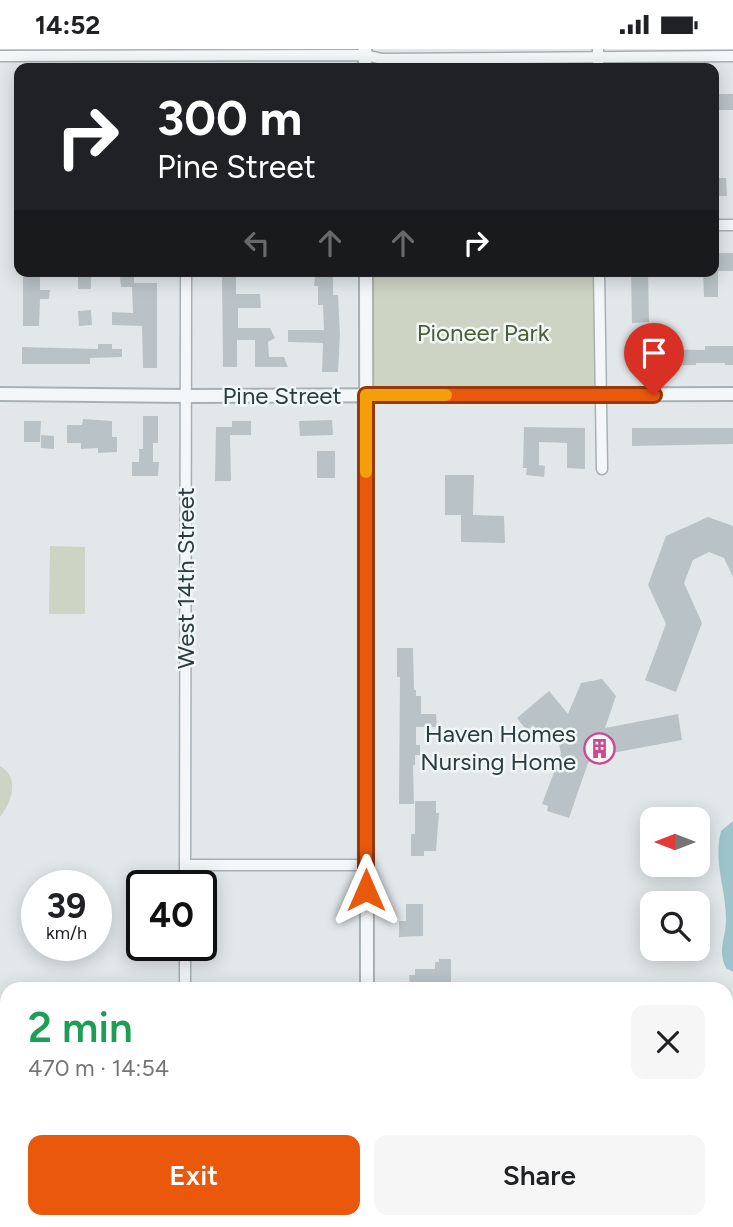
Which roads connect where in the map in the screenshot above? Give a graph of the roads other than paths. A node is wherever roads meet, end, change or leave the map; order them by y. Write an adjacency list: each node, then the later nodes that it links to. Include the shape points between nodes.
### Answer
1 (184, 52): 2 (street); 4 (street)
2 (0, 56)
3 (733, 56): 5 (street)
4 (365, 58): 5 (street)
5 (598, 58)
6 (186, 277): 13 (street, West 14th Street)
7 (366, 277): 11 (street)
8 (599, 277): 12 (street)
9 (0, 394): 13 (street, Pine Street)
10 (733, 394): 12 (street, Pine Street)
11 (366, 395): 12 (street, Pine Street); 13 (street, Pine Street); 16 (street)
12 (601, 395): 14 (street)
13 (187, 396): 15 (street, West 14th Street)
14 (602, 469)
15 (185, 865): 16 (street); 17 (street, West 14th Street)
16 (366, 865): 20 (street)
17 (185, 870)
18 (185, 961): 19 (street)
19 (185, 982)
20 (366, 982)

